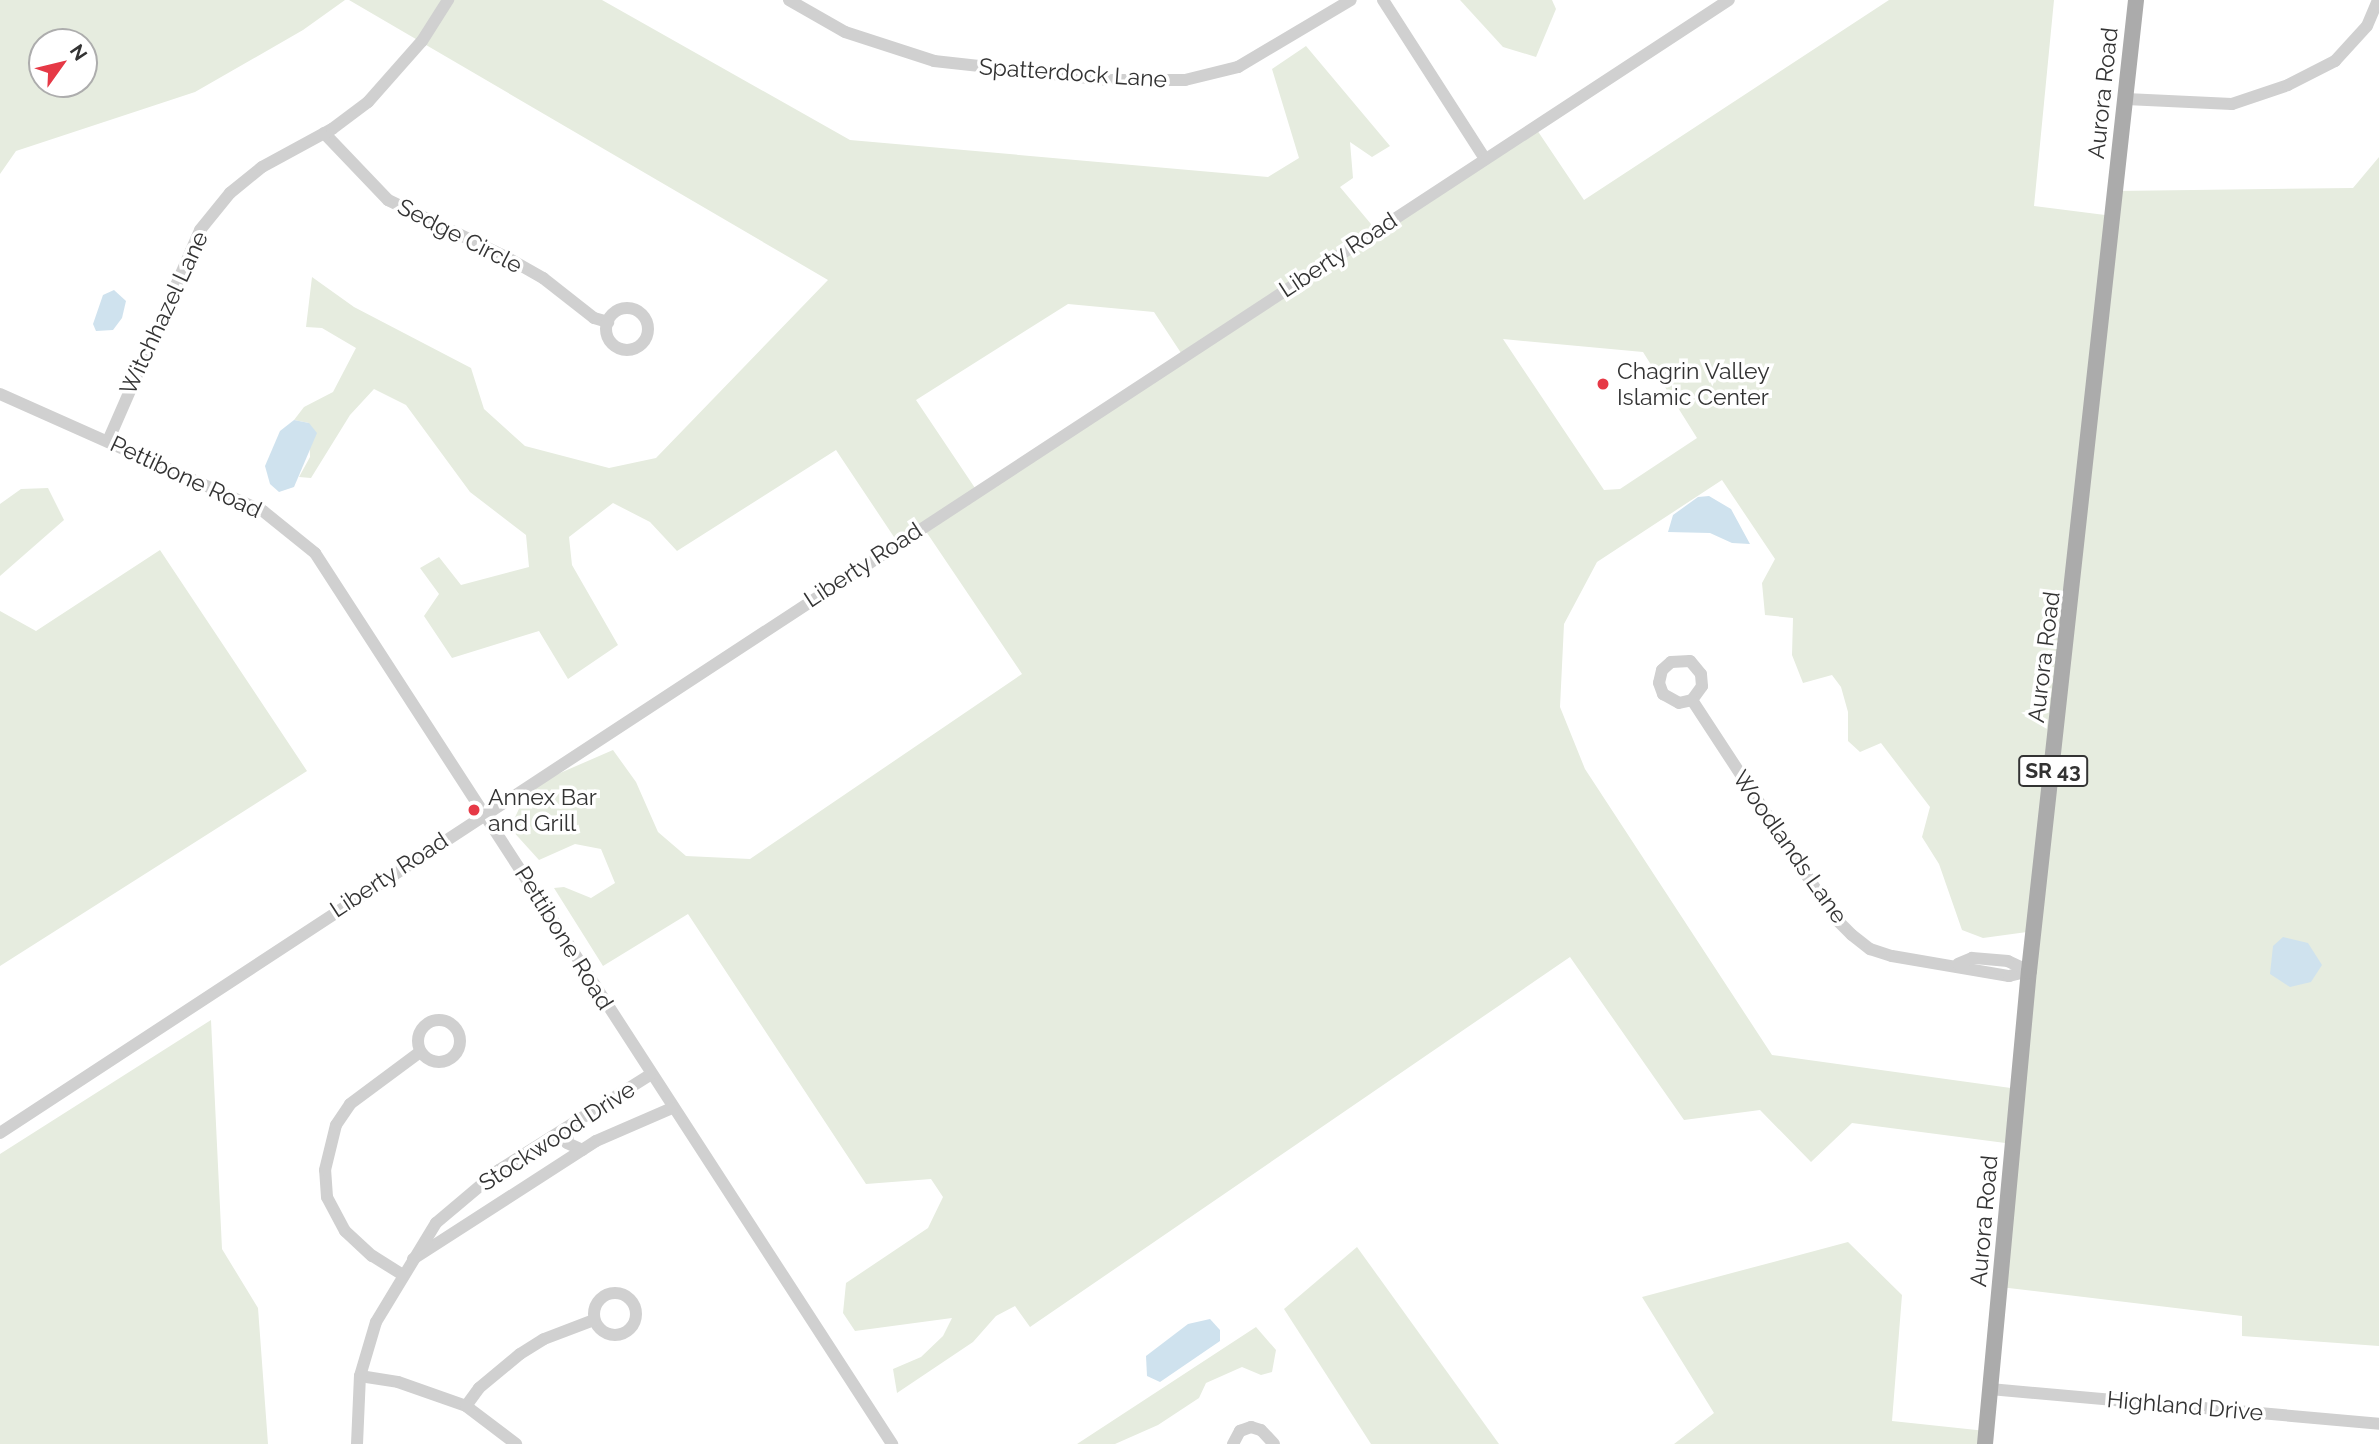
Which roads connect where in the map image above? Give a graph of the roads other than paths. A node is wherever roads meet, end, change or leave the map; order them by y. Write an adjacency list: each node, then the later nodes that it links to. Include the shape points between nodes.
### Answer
1 (448, 0): 9 (street, Witchhazel Lane, via 397,74)
2 (789, 0): 3 (street, Spatterdock Lane, via 845,32 934,61 1107,80 1185,80 1238,67)
3 (1351, 0)
4 (1382, 0): 10 (street)
5 (1729, 0): 10 (street, Liberty Road)
6 (2136, 0): 8 (main road, Aurora Road / SR 43)
7 (2378, 0): 8 (street, via 2367,26 2335,61 2288,85 2232,104)
8 (2126, 99): 16 (main road, Aurora Road / SR 43)
9 (324, 133): 11 (street, Sedge Circle, via 388,200 506,257 543,278 594,318); 13 (street, Witchhazel Lane, via 262,167 230,193 200,230)
10 (1486, 159): 15 (street, Liberty Road)
11 (608, 322)
12 (0, 394): 13 (street, Pettibone Road)
13 (108, 442): 15 (street, Pettibone Road, via 262,511 299,538 351,604)
14 (1692, 700): 16 (street, Woodlands Lane, via 1839,922 1870,949 1958,964 1969,971 2009,976)
15 (484, 813): 18 (street, Pettibone Road); 21 (street, Liberty Road)
16 (2029, 971): 27 (main road, Aurora Road / SR 43)
17 (421, 1052): 24 (street, via 350,1104 336,1125 325,1170 327,1197 345,1231 372,1256)
18 (650, 1075): 19 (street, Pettibone Road); 20 (street, Stockwood Drive)
19 (672, 1108): 22 (street, Stockwood Drive); 32 (street, Pettibone Road)
20 (569, 1127): 22 (street, via 567,1143); 23 (street, Stockwood Drive, via 489,1178 436,1223)
21 (0, 1133)
22 (583, 1150): 23 (street, Stockwood Drive)
23 (410, 1261): 24 (street, Stockwood Drive)
24 (404, 1275): 26 (street, Stockwood Drive, via 376,1322)
25 (594, 1320): 28 (street, via 544,1339 520,1354)
26 (360, 1376): 28 (street, via 398,1382); 30 (street, Stockwood Drive)
27 (1990, 1389): 29 (street, Highland Drive); 35 (main road, Aurora Road / SR 43)
28 (466, 1406): 31 (street)
29 (2379, 1424)
30 (358, 1444)
31 (516, 1444)
32 (892, 1444)
33 (1233, 1444): 34 (street, via 1240,1431 1251,1427 1261,1430)
34 (1274, 1444)
35 (1985, 1444)

